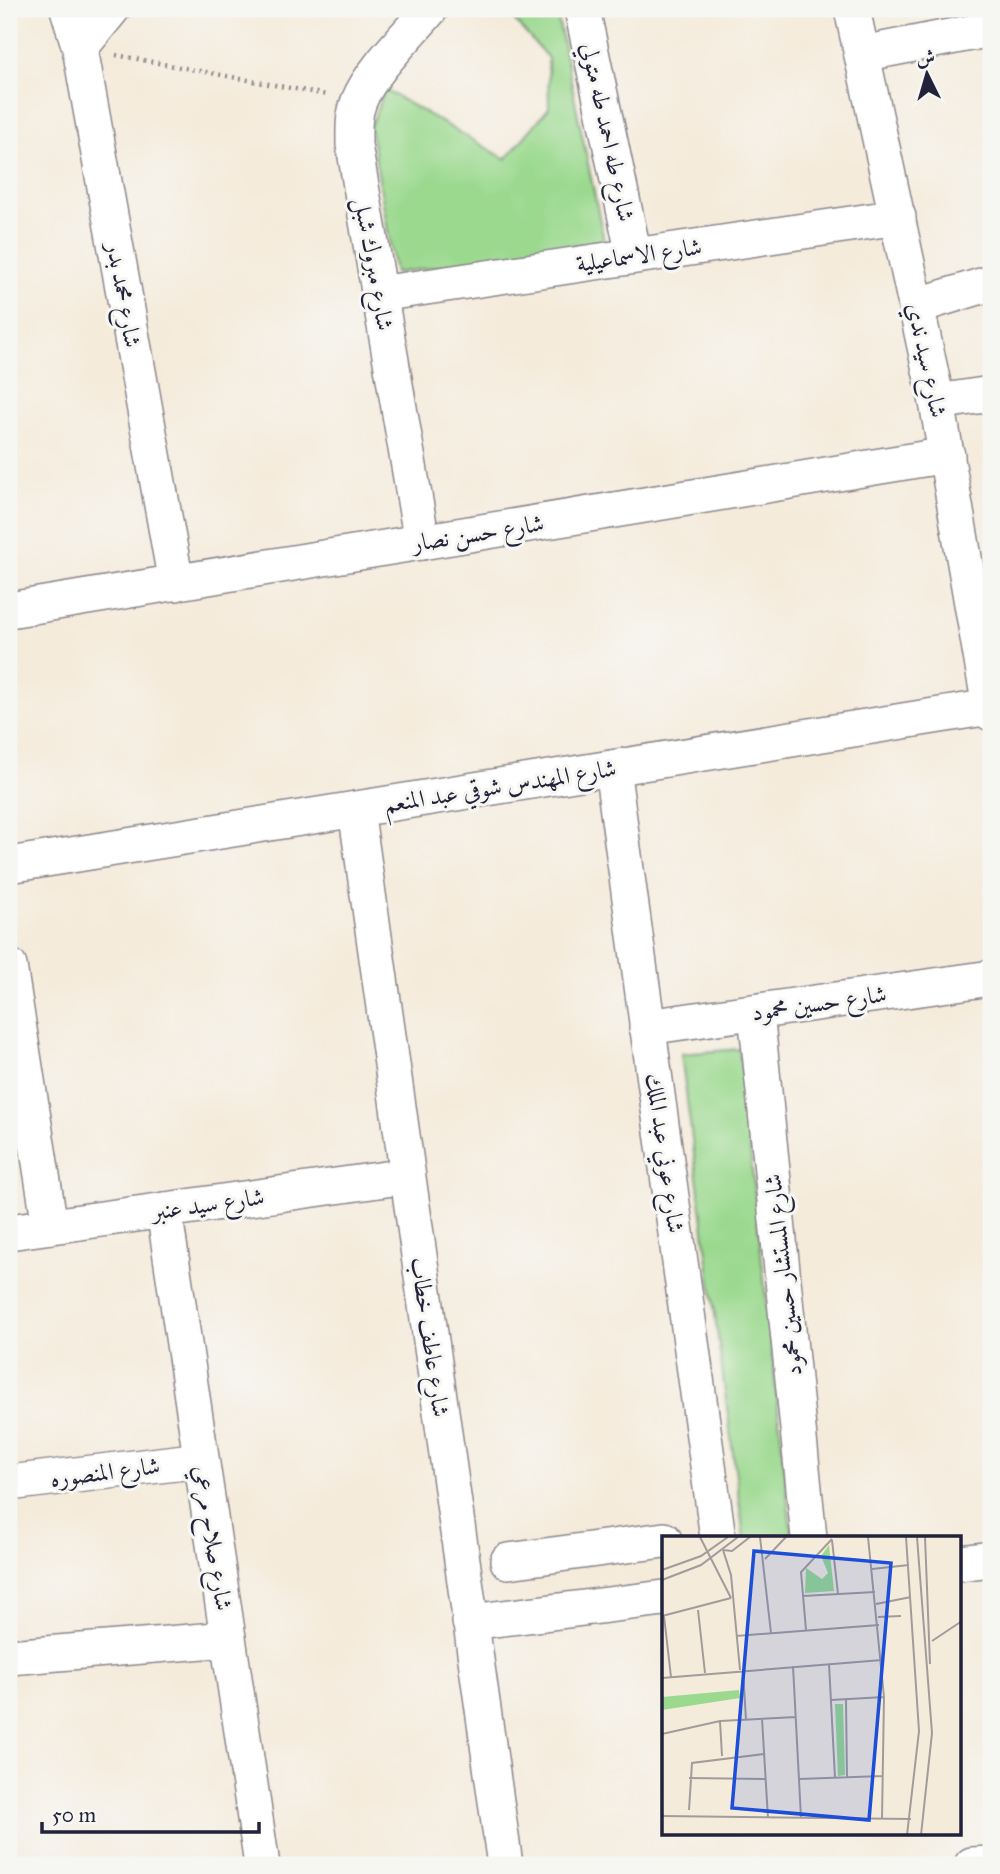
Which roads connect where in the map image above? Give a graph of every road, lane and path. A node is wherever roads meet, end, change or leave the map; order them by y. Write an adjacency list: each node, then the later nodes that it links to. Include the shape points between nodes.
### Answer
1 (68, 9): 7 (street, شارع محمد بدر)
2 (112, 9): 7 (street)
3 (430, 9): 9 (street, شارع مبروك شبل, via 369,81)
4 (582, 9): 11 (street, شارع طه احمد طه متولي)
5 (852, 9): 8 (street, شارع سيد ندي)
6 (991, 29): 8 (street)
7 (80, 48): 9 (path); 19 (street, شارع محمد بدر)
8 (862, 54): 10 (street, شارع سيد ندي)
9 (359, 101): 13 (street, شارع مبروك شبل, via 354,145)
10 (898, 217): 11 (street, شارع الاسماعيلية); 14 (street, شارع سيد ندي)
11 (634, 256): 13 (street, شارع الاسماعيلية)
12 (991, 283): 14 (street)
13 (379, 293): 18 (street, شارع مبروك شبل)
14 (916, 306): 16 (street, شارع سيد ندي)
15 (991, 394): 16 (street)
16 (937, 402): 17 (street, شارع سيد ندي)
17 (947, 455): 18 (street, شارع حسن نصار); 21 (street, شارع سيد ندي)
18 (422, 542): 19 (street, شارع حسن نصار)
19 (176, 583): 20 (street, شارع حسن نصار)
20 (9, 611)
21 (990, 707): 22 (street, شارع سيد ندي); 23 (street, شارع المهندس شوقي عبد المنعم)
22 (991, 713)
23 (612, 768): 24 (street, شارع المهندس شوقي عبد المنعم); 29 (street, شارع عوني عبد الملك)
24 (356, 809): 25 (street, شارع المهندس شوقي عبد المنعم); 30 (street, شارع عاطف خطاب)
25 (9, 865)
26 (9, 966): 32 (street)
27 (991, 978): 28 (street, شارع حسين محمود)
28 (756, 1012): 29 (street, شارع حسين محمود); 37 (street, شارع المستشار حسين محمود)
29 (648, 1027): 36 (street, شارع عوني عبد الملك)
30 (407, 1176): 31 (street, شارع سيد عنبر); 43 (street, شارع عاطف خطاب)
31 (164, 1210): 32 (street, شارع سيد عنبر); 34 (street, شارع صلاح مرعي)
32 (50, 1226): 33 (street, شارع سيد عنبر)
33 (9, 1232)
34 (201, 1460): 35 (street, شارع المنصوره); 44 (street, شارع صلاح مرعي)
35 (9, 1483)
36 (718, 1536)
37 (810, 1536)
38 (662, 1540): 40 (street)
39 (991, 1559): 41 (street)
40 (508, 1561)
41 (962, 1563)
42 (662, 1598): 43 (street)
43 (470, 1622): 48 (street, شارع عاطف خطاب)
44 (228, 1639): 45 (street); 47 (street, شارع صلاح مرعي)
45 (9, 1657)
46 (991, 1864): 49 (street)
47 (262, 1865)
48 (505, 1865)
49 (972, 1865)

